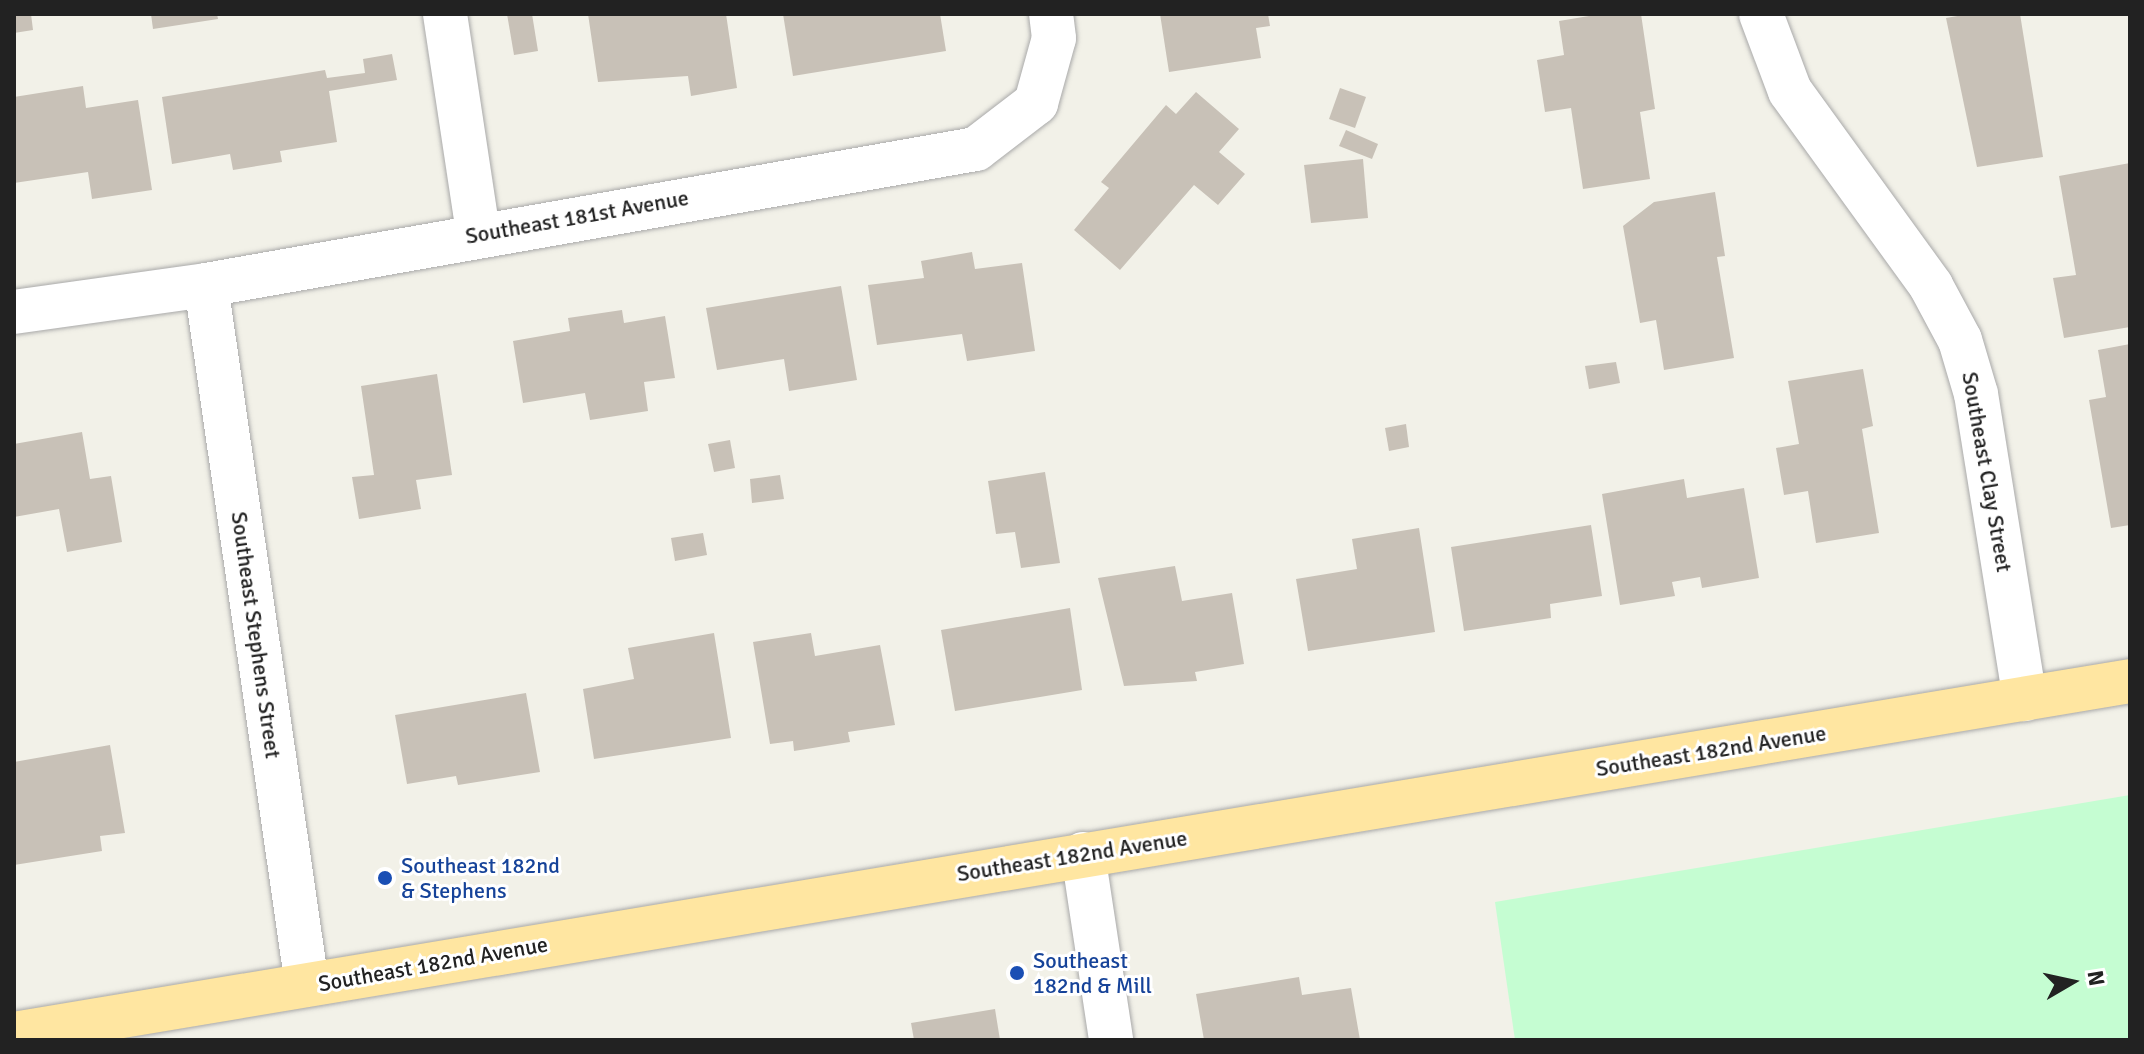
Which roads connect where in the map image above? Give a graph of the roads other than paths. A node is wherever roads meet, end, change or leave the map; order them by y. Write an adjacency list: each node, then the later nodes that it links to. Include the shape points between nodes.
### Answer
1 (445, 14): 4 (street)
2 (1051, 14): 4 (street, Southeast 181st Avenue, via 1054,38 1036,103 976,149)
3 (1761, 14): 8 (street, Southeast Clay Street, via 1790,91 1931,286 1960,340 1976,394)
4 (478, 233): 5 (street, Southeast 181st Avenue)
5 (206, 285): 6 (street, Southeast 181st Avenue); 10 (street, Southeast Stephens Street)
6 (14, 312)
7 (2130, 681): 8 (main road, Southeast 182nd Avenue)
8 (2025, 699): 9 (main road, Southeast 182nd Avenue)
9 (1083, 854): 10 (main road, Southeast 182nd Avenue); 12 (street)
10 (307, 985): 11 (main road, Southeast 182nd Avenue)
11 (14, 1034)
12 (1111, 1040)

